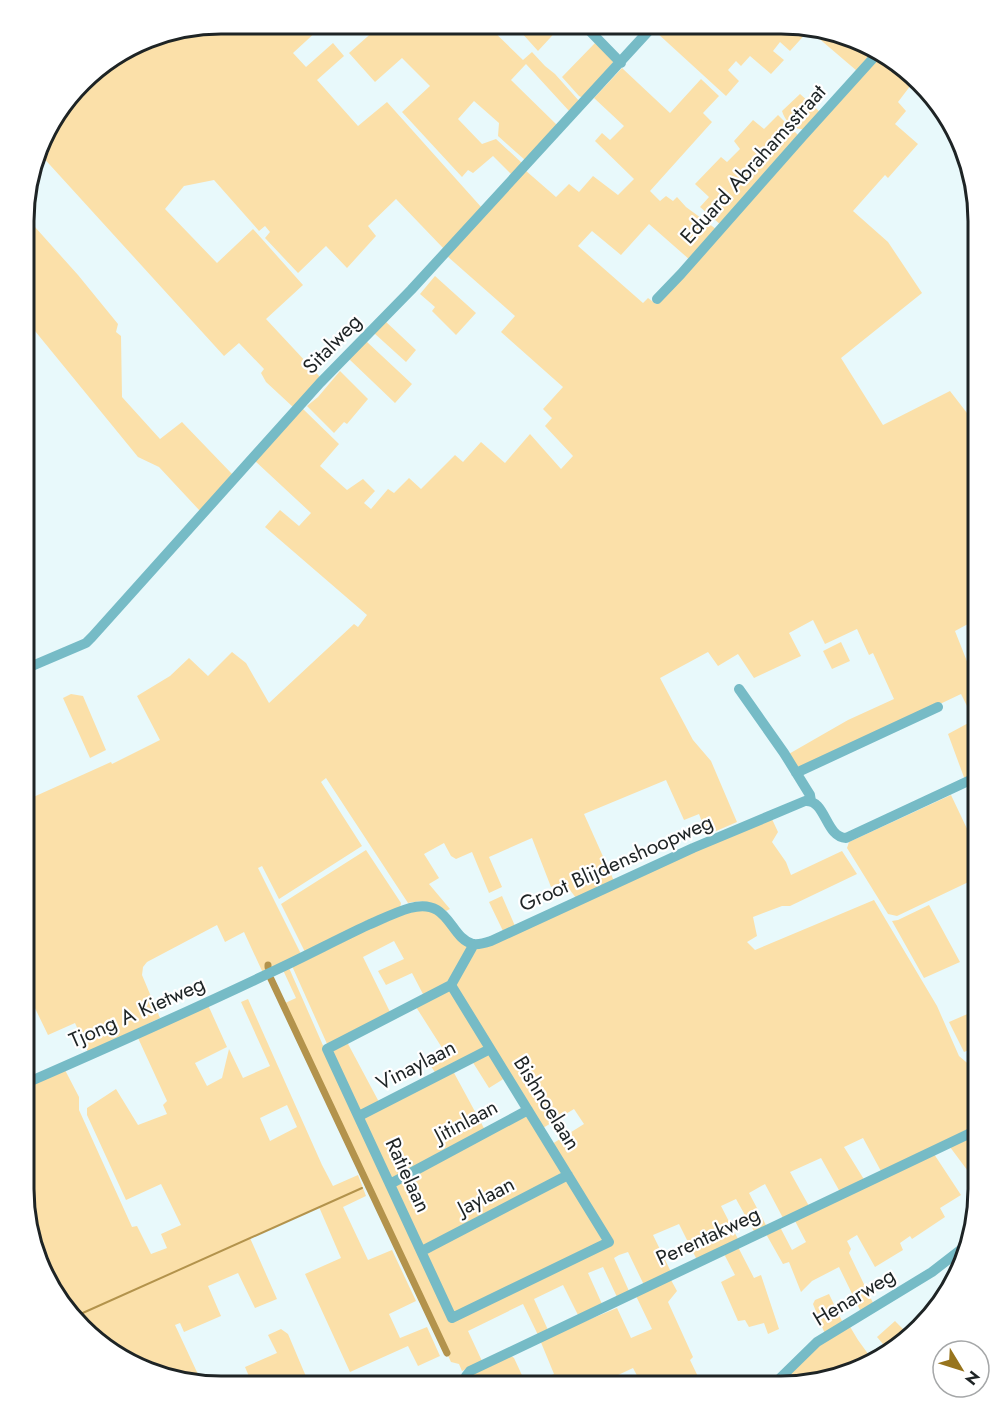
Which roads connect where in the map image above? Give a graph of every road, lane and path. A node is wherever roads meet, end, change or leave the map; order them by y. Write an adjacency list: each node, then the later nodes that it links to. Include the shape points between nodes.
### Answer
1 (593, 34): 4 (street)
2 (646, 34): 4 (street, Sitalweg)
3 (873, 59): 5 (street, Eduard Abrahamsstraat)
4 (621, 63): 6 (street, Sitalweg, via 320,383 92,637)
5 (657, 298)
6 (34, 665)
7 (740, 689): 9 (street)
8 (938, 706): 9 (street)
9 (796, 773): 11 (street)
10 (968, 781): 11 (street, via 846,838 834,832)
11 (811, 801): 12 (street, Groot Blijdenshoopweg, via 693,848 491,942)
12 (474, 944): 13 (street); 15 (street, Tjong A Kietweg, via 466,941 437,909 416,906)
13 (452, 985): 14 (street, Bishnoelaan); 17 (street, Ratielaan, via 327,1049)
14 (490, 1049): 16 (street, Bishnoelaan); 17 (street, Vinaylaan)
15 (34, 1079)
16 (528, 1110): 19 (street, Bishnoelaan); 20 (street, Jitinlaan)
17 (359, 1116): 20 (street, Ratielaan)
18 (968, 1134): 24 (street, Perentakweg)
19 (568, 1175): 21 (street, Jaylaan); 23 (street, Bishnoelaan, via 609,1242)
20 (390, 1184): 21 (street, Ratielaan)
21 (422, 1251): 23 (street, Ratielaan)
22 (958, 1252): 25 (street, Henarweg, via 817,1342)
23 (452, 1318)
24 (466, 1376)
25 (782, 1376)

